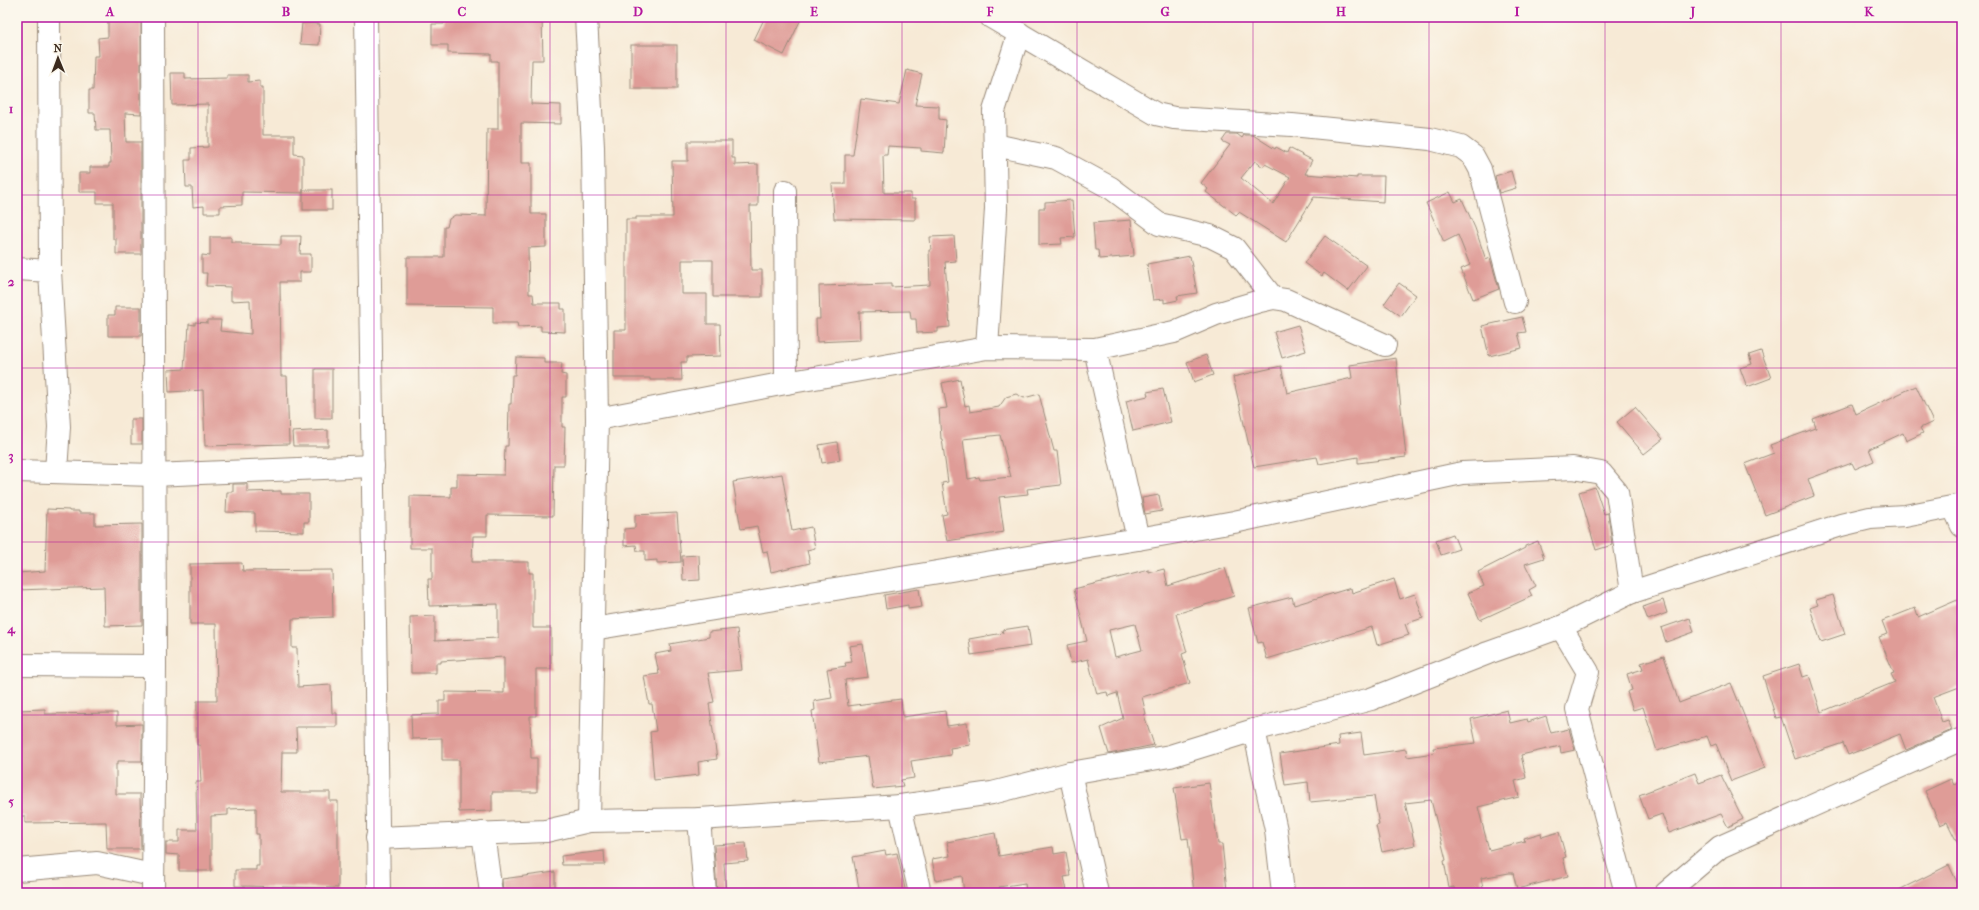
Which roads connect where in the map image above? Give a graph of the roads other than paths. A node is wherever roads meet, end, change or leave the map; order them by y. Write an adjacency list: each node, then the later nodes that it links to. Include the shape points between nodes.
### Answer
1 (49, 17): 10 (street)
2 (153, 17): 21 (street)
3 (366, 17): 18 (street)
4 (586, 17): 17 (street, via 593,147)
5 (991, 17): 6 (street)
6 (1019, 33): 7 (street, via 994,111); 12 (street, via 1156,114 1174,118 1430,139 1461,147 1473,156 1480,169)
7 (995, 145): 11 (street, via 1056,158 1111,188 1159,224 1210,236 1234,248); 14 (street, via 996,209)
8 (785, 191): 16 (street)
9 (17, 269): 10 (street)
10 (50, 271): 20 (street, via 59,427)
11 (1273, 298): 13 (street, via 1286,300); 15 (street, via 1216,314 1174,332)
12 (1515, 302)
13 (1385, 345)
14 (987, 348): 15 (street); 16 (street)
15 (1095, 350): 23 (street)
16 (786, 383): 17 (street)
17 (597, 419): 26 (street)
18 (372, 466): 21 (street); 36 (street)
19 (17, 471): 20 (street)
20 (56, 471): 21 (street)
21 (154, 475): 28 (street)
22 (1959, 513): 24 (street, via 1870,518 1841,525)
23 (1138, 540): 24 (street, via 1462,473 1573,468 1601,473 1617,492); 26 (street)
24 (1632, 592): 25 (street)
25 (1561, 628): 29 (street, via 1488,653 1372,699); 45 (street, via 1588,672 1577,709)
26 (593, 629): 34 (street)
27 (17, 665): 28 (street)
28 (155, 666): 38 (street)
29 (1254, 730): 31 (street, via 1170,756); 44 (street, via 1276,830)
30 (1962, 739): 46 (street, via 1720,847)
31 (1070, 773): 32 (street, via 992,793); 43 (street)
32 (900, 806): 33 (street); 42 (street)
33 (699, 819): 34 (street); 41 (street)
34 (589, 821): 35 (street, via 546,831)
35 (483, 833): 36 (street); 40 (street)
36 (377, 838): 39 (street)
37 (17, 870): 38 (street, via 97,863)
38 (153, 884)
39 (379, 893)
40 (491, 893)
41 (705, 893)
42 (920, 893)
43 (1097, 893)
44 (1283, 893)
45 (1626, 893)
46 (1666, 893)

